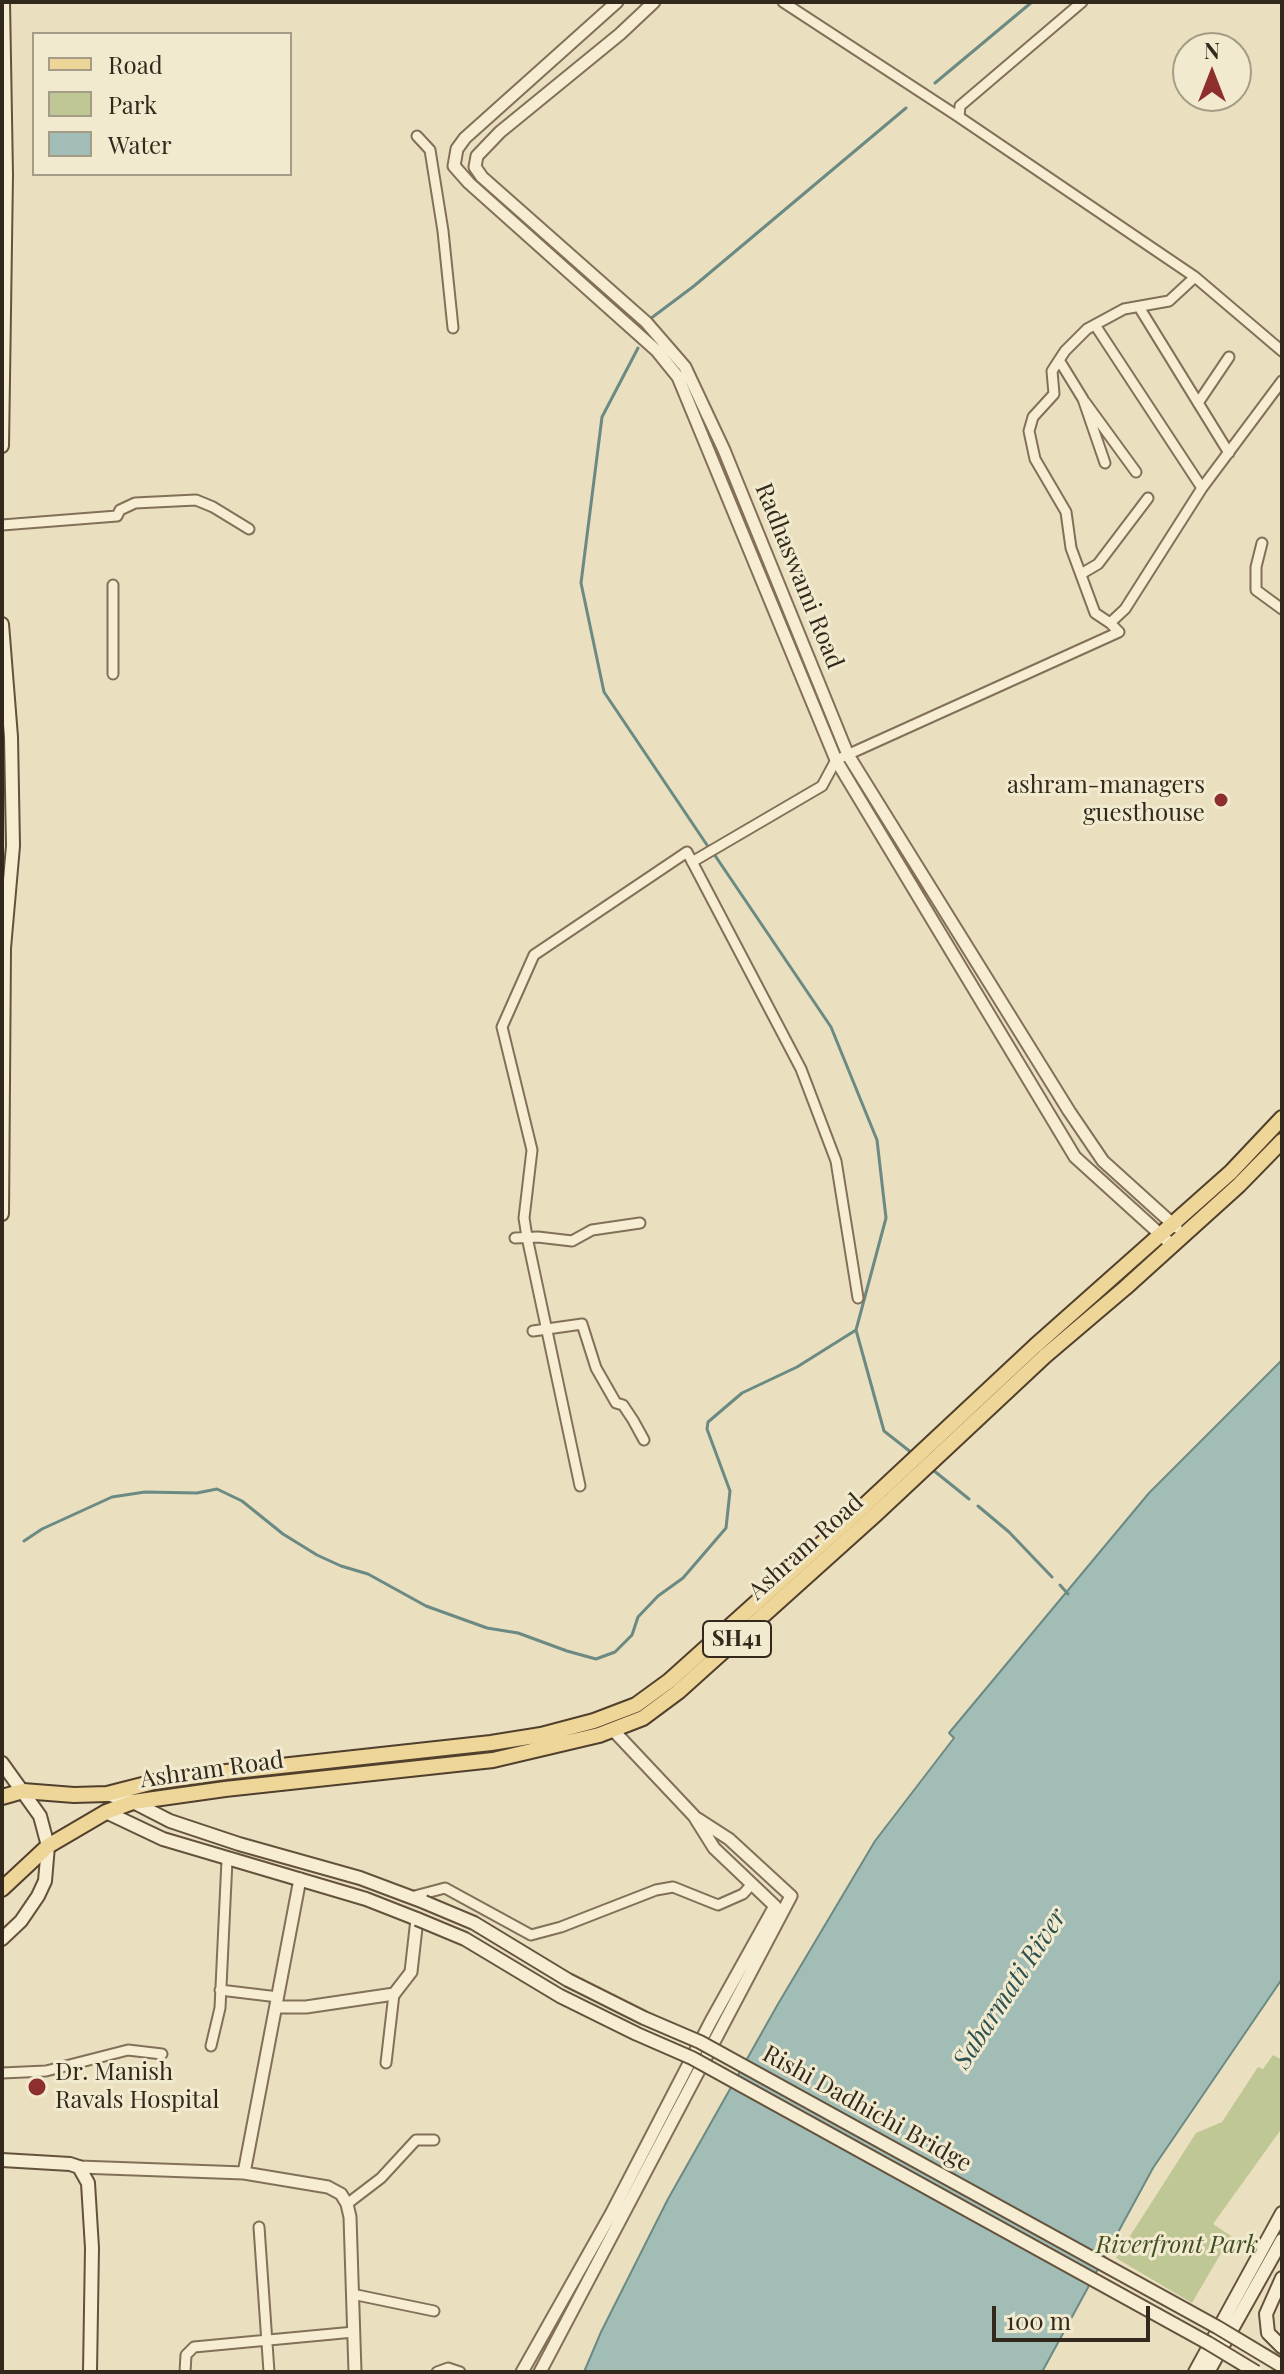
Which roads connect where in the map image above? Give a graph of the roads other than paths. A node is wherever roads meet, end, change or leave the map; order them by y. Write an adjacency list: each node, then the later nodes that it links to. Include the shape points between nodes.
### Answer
1 (3, 2): 22 (main road)
2 (617, 2): 8 (street, via 465,138)
3 (654, 2): 9 (street, via 500,132 477,156)
4 (783, 2): 6 (street)
5 (1082, 2): 6 (street, via 960,106)
6 (959, 117): 10 (street)
7 (417, 136): 14 (street, via 430,150)
8 (454, 166): 9 (street); 15 (street, Radhaswami Road)
9 (475, 167): 12 (street, Radhaswami Road)
10 (1195, 277): 11 (street, via 1169,301); 16 (street)
11 (1139, 307): 13 (street); 21 (street)
12 (646, 322): 15 (street); 37 (street, Radhaswami Road, via 685,367 724,450)
13 (1095, 325): 18 (street); 26 (street)
14 (453, 328)
15 (637, 333): 38 (street, Radhaswami Road, via 678,377)
16 (1282, 351)
17 (1229, 357): 21 (street)
18 (1059, 360): 20 (street); 31 (street, via 1052,371 1054,394 1033,417 1029,431 1035,459 1066,512)
19 (1282, 381): 23 (street)
20 (1083, 399): 24 (street); 25 (street)
21 (1198, 403): 23 (street)
22 (2, 446)
23 (1229, 453): 26 (street)
24 (1105, 463)
25 (1136, 472)
26 (1202, 488): 34 (street, via 1125,609)
27 (1148, 498): 31 (street, via 1098,564)
28 (2, 525): 29 (street, via 117,516 135,503 196,500)
29 (249, 529)
30 (1262, 543): 33 (street, via 1256,590)
31 (1081, 574): 34 (street, via 1095,613)
32 (113, 585): 36 (street)
33 (1282, 609)
34 (1110, 623): 37 (street, via 1119,632)
35 (2, 624): 42 (main road, via 13,846 4,948)
36 (113, 674)
37 (848, 755): 38 (street); 44 (street, Radhaswami Road, via 1103,1161)
38 (836, 760): 39 (street, via 822,786); 47 (street, Radhaswami Road, via 1075,1157)
39 (692, 862): 45 (street, via 687,852 534,955 502,1027 532,1150 524,1218); 48 (street, via 801,1069 836,1161)
40 (1282, 1118): 44 (main road, Ashram Road)
41 (1282, 1141): 44 (main road, Ashram Road)
42 (2, 1214)
43 (640, 1223): 45 (street, via 592,1230 572,1241)
44 (1179, 1229): 47 (main road, Ashram Road)
45 (527, 1237): 46 (street); 49 (street)
46 (515, 1238)
47 (1167, 1240): 53 (main road, Ashram Road, via 1035,1346 669,1681)
48 (858, 1298)
49 (548, 1328): 50 (street); 51 (street, via 582,1324 601,1377); 52 (street)
50 (533, 1331)
51 (644, 1440)
52 (580, 1486)
53 (609, 1723): 56 (main road, Ashram Road, via 491,1743 154,1782); 58 (main road, Ashram Road, via 544,1749 493,1760); 60 (street)
54 (2, 1763): 55 (main road)
55 (23, 1791): 56 (main road, Ashram Road); 57 (main road, Ashram Road); 61 (main road, via 40,1816)
56 (107, 1794): 58 (main road, Rishi Dadhichi Bridge)
57 (2, 1797)
58 (133, 1802): 59 (main road, Ashram Road); 66 (main road, Rishi Dadhichi Bridge, via 170,1821)
59 (106, 1812): 61 (main road, Ashram Road); 62 (main road, Rishi Dadhichi Bridge, via 163,1839)
60 (694, 1816): 64 (street, via 714,1848); 98 (street, via 729,1839 791,1896)
61 (48, 1846): 65 (main road, Ashram Road); 68 (main road, via 38,1896)
62 (227, 1860): 63 (main road, Rishi Dadhichi Bridge); 69 (street)
63 (300, 1879): 67 (main road, Rishi Dadhichi Bridge); 71 (street)
64 (752, 1884): 66 (street, via 718,1905 673,1887 656,1890 531,1935 445,1888); 97 (street, via 775,1906)
65 (2, 1889)
66 (411, 1897): 90 (main road, Rishi Dadhichi Bridge, bridge, via 474,1923 568,1980 700,2042)
67 (417, 1919): 70 (street, via 411,1972); 101 (main road, Rishi Dadhichi Bridge, bridge, via 465,1939 560,1996 692,2058)
68 (2, 1939)
69 (220, 1990): 71 (street); 72 (street)
70 (394, 1994): 71 (street, via 306,2007); 74 (street)
71 (277, 2002): 79 (street)
72 (211, 2046)
73 (162, 2054): 75 (street, via 128,2050 46,2071)
74 (386, 2063)
75 (2, 2073)
76 (434, 2140): 80 (street, via 416,2140 381,2178)
77 (2, 2160): 78 (main road)
78 (79, 2167): 79 (street); 91 (main road, via 88,2183 92,2248)
79 (244, 2173): 80 (street, via 328,2187)
80 (347, 2204): 85 (street)
81 (1282, 2213): 99 (main road)
82 (259, 2227): 88 (street)
83 (1282, 2240): 100 (main road)
84 (1282, 2278): 89 (main road, via 1266,2314 1268,2333)
85 (352, 2294): 86 (street); 87 (street)
86 (434, 2311)
87 (354, 2332): 88 (street); 94 (street)
88 (267, 2340): 92 (street, via 194,2347 186,2355); 93 (street)
89 (1282, 2347)
90 (1282, 2366)
91 (90, 2372)
92 (185, 2372)
93 (269, 2372)
94 (355, 2372)
95 (437, 2372): 96 (street)
96 (460, 2372)
97 (522, 2372)
98 (540, 2372)
99 (1195, 2372)
100 (1208, 2372)
101 (1256, 2372)

